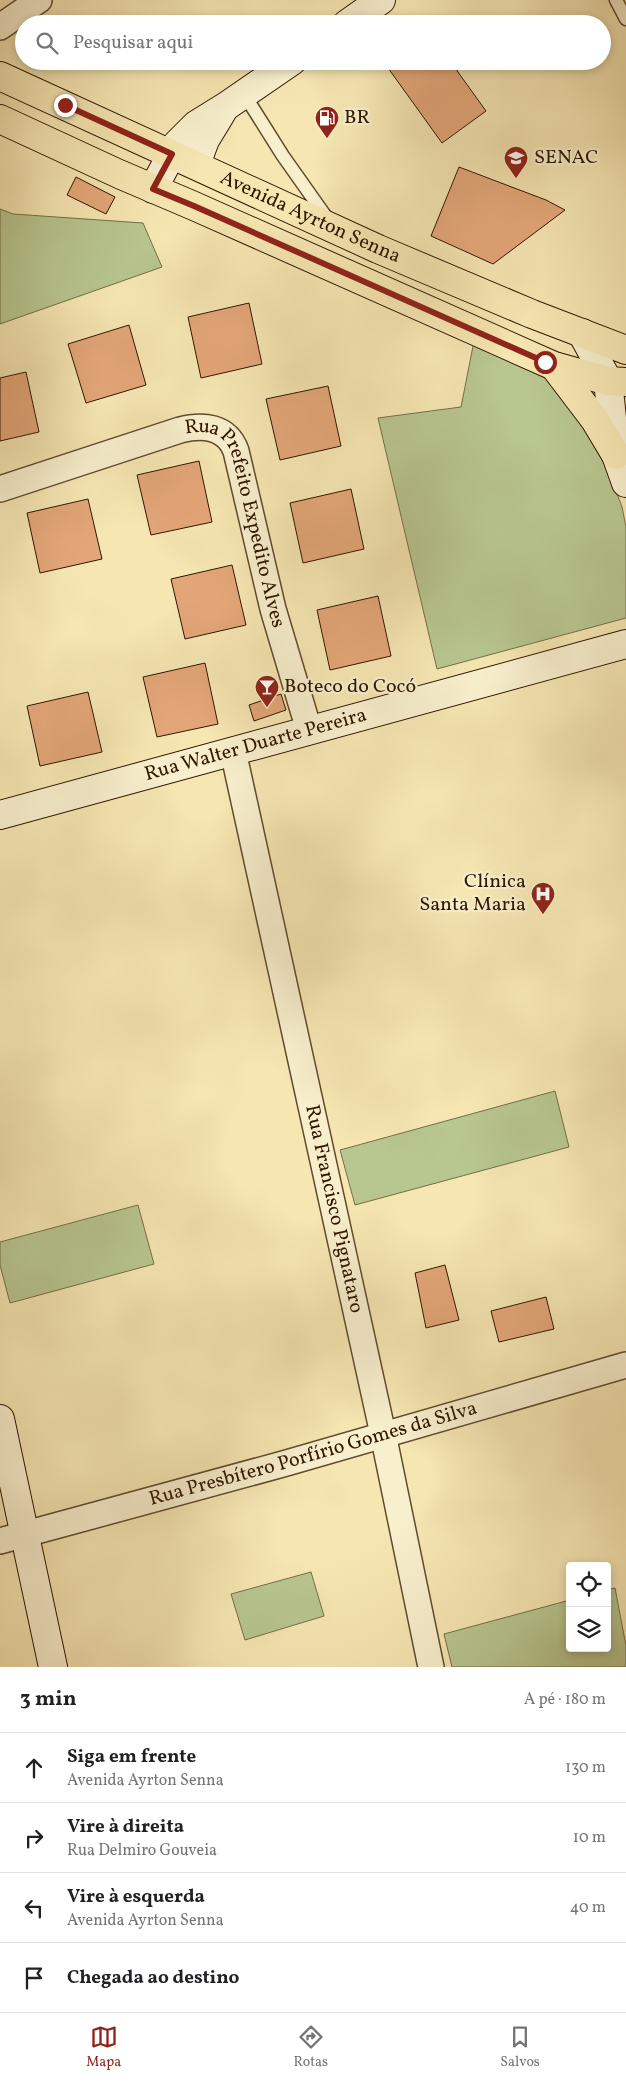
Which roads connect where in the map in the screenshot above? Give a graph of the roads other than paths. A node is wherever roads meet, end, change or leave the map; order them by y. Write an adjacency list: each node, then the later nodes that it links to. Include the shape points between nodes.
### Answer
1 (39, 0): 4 (street)
2 (382, 0): 5 (main road)
3 (616, 0): 7 (lane)
4 (17, 15)
5 (360, 15)
6 (15, 17): 8 (street)
7 (626, 19)
8 (0, 27)
9 (279, 70): 11 (main road)
10 (0, 76): 13 (main road, Avenida Ayrton Senna)
11 (235, 101): 13 (main road, via 196,125 177,144); 14 (main road, via 205,140); 16 (lane, via 283,156)
12 (0, 119): 15 (main road, Avenida Ayrton Senna)
13 (172, 154): 14 (main road, Avenida Ayrton Senna); 15 (main road)
14 (196, 164): 16 (main road, Avenida Ayrton Senna)
15 (153, 189): 19 (main road, Avenida Ayrton Senna)
16 (335, 229): 17 (main road, Avenida Ayrton Senna, via 378,250)
17 (582, 333): 18 (main road, Avenida Ayrton Senna); 20 (main road)
18 (626, 350)
19 (554, 366): 20 (main road, Avenida Ayrton Senna); 21 (main road)
20 (620, 377): 21 (main road)
21 (616, 455): 22 (main road)
22 (626, 483)
23 (0, 489): 25 (street, Rua Prefeito Expedito Alves, via 180,430 202,426 220,430 234,444 273,610)
24 (626, 644): 25 (main road, Rua Walter Duarte Pereira)
25 (309, 730): 26 (main road, Rua Walter Duarte Pereira)
26 (233, 751): 27 (main road, Rua Walter Duarte Pereira); 30 (street, Rua Francisco Pignataro)
27 (0, 815)
28 (626, 1365): 30 (street, Rua Presbítero Porfírio Gomes da Silva)
29 (0, 1419): 31 (main road)
30 (383, 1434): 31 (street, Rua Presbítero Porfírio Gomes da Silva); 33 (street, Rua Francisco Pignataro)
31 (12, 1538): 32 (main road)
32 (53, 1667)
33 (432, 1667)

